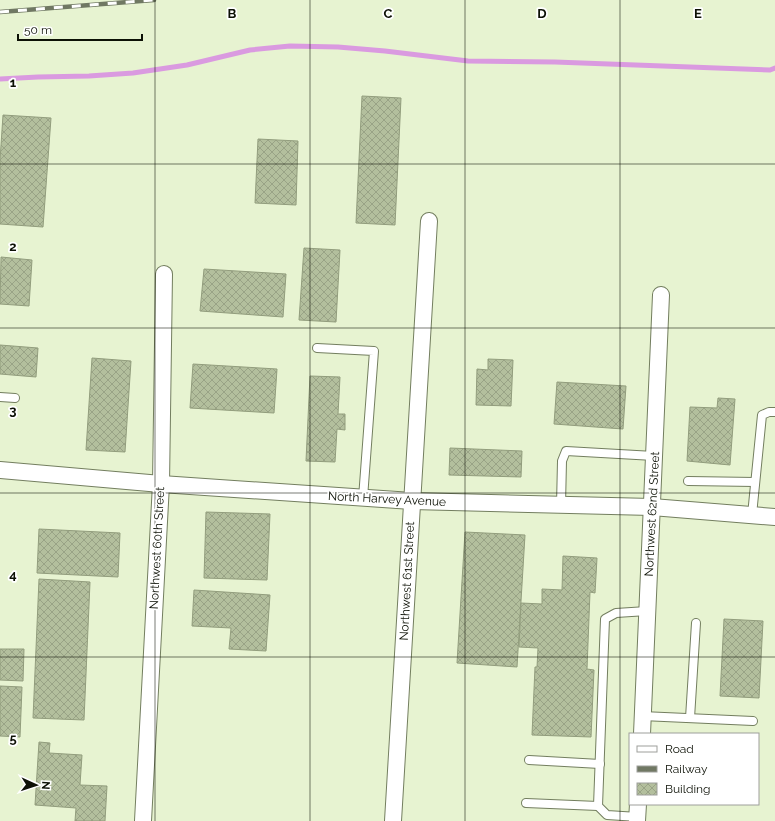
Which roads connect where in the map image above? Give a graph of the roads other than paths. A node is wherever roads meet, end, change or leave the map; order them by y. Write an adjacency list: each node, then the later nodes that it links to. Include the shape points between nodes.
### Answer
1 (429, 221): 14 (street, Northwest 61st Street)
2 (164, 274): 12 (street, Northwest 60th Street)
3 (661, 295): 8 (street, Northwest 62nd Street)
4 (317, 348): 13 (lane, via 374,351)
5 (0, 397): 6 (lane)
6 (15, 398)
7 (775, 412): 11 (lane, via 762,415)
8 (654, 456): 15 (lane, via 566,451 562,461); 16 (street, Northwest 62nd Street)
9 (0, 470): 12 (street, North Harvey Avenue)
10 (688, 480): 11 (lane)
11 (756, 482): 17 (lane)
12 (161, 484): 13 (street, North Harvey Avenue); 30 (street, Northwest 60th Street)
13 (363, 498): 14 (street, North Harvey Avenue)
14 (412, 501): 15 (street, North Harvey Avenue); 31 (street, Northwest 61st Street)
15 (561, 505): 16 (street, North Harvey Avenue)
16 (652, 507): 17 (street, North Harvey Avenue); 19 (street, Northwest 62nd Street)
17 (752, 515): 18 (street, North Harvey Avenue)
18 (775, 517)
19 (647, 611): 21 (street, Northwest 62nd Street); 26 (lane, via 616,613 605,619)
20 (696, 624): 22 (lane)
21 (642, 716): 22 (lane); 24 (street, Northwest 62nd Street)
22 (690, 718): 23 (lane)
23 (753, 721)
24 (642, 733)
25 (529, 760): 26 (lane)
26 (600, 764): 28 (lane)
27 (526, 803): 28 (lane)
28 (598, 806): 29 (lane, via 607,815)
29 (638, 814)
30 (143, 821)
31 (393, 821)

